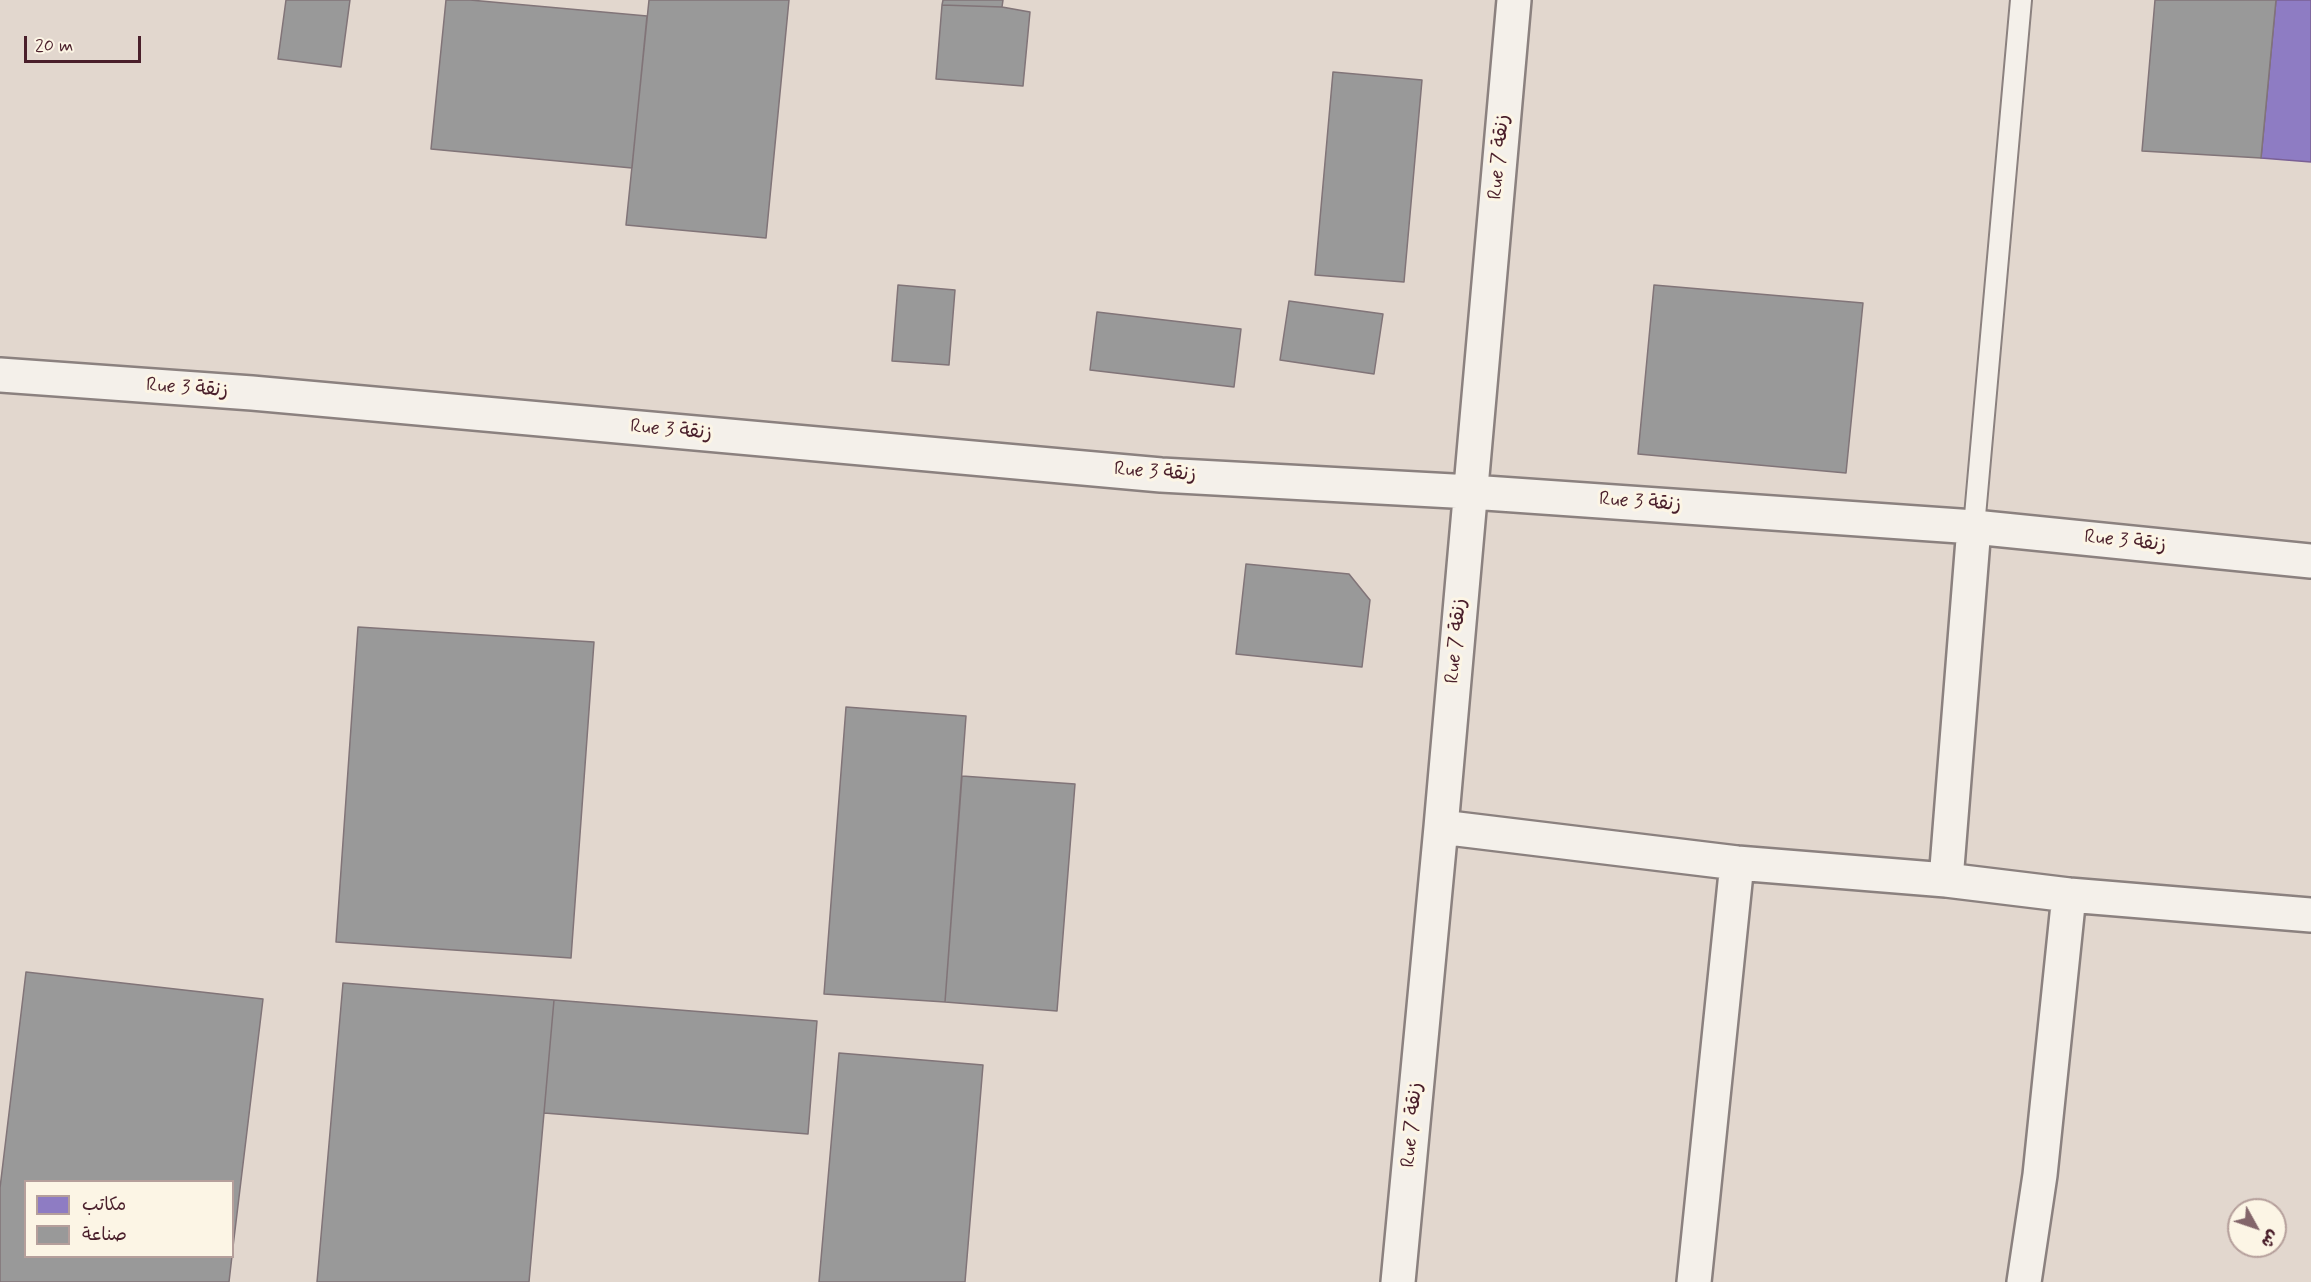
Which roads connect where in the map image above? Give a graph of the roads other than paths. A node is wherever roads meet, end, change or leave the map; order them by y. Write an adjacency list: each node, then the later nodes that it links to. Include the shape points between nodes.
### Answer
1 (1514, 0): 4 (street, Rue 7 زنقة)
2 (2021, 0): 5 (lane)
3 (0, 375): 4 (street, Rue 3 زنقة, via 252,393 1161,475)
4 (1471, 492): 5 (street, Rue 3 زنقة); 7 (street, Rue 7 زنقة)
5 (1974, 527): 6 (street, Rue 3 زنقة); 9 (street)
6 (2311, 561)
7 (1441, 827): 8 (street); 12 (street, Rue 7 زنقة)
8 (1737, 863): 9 (street); 13 (street)
9 (1946, 880): 10 (street)
10 (2069, 895): 11 (street); 14 (street, via 2040,1175)
11 (2311, 915)
12 (1398, 1282)
13 (1694, 1282)
14 (2024, 1282)

